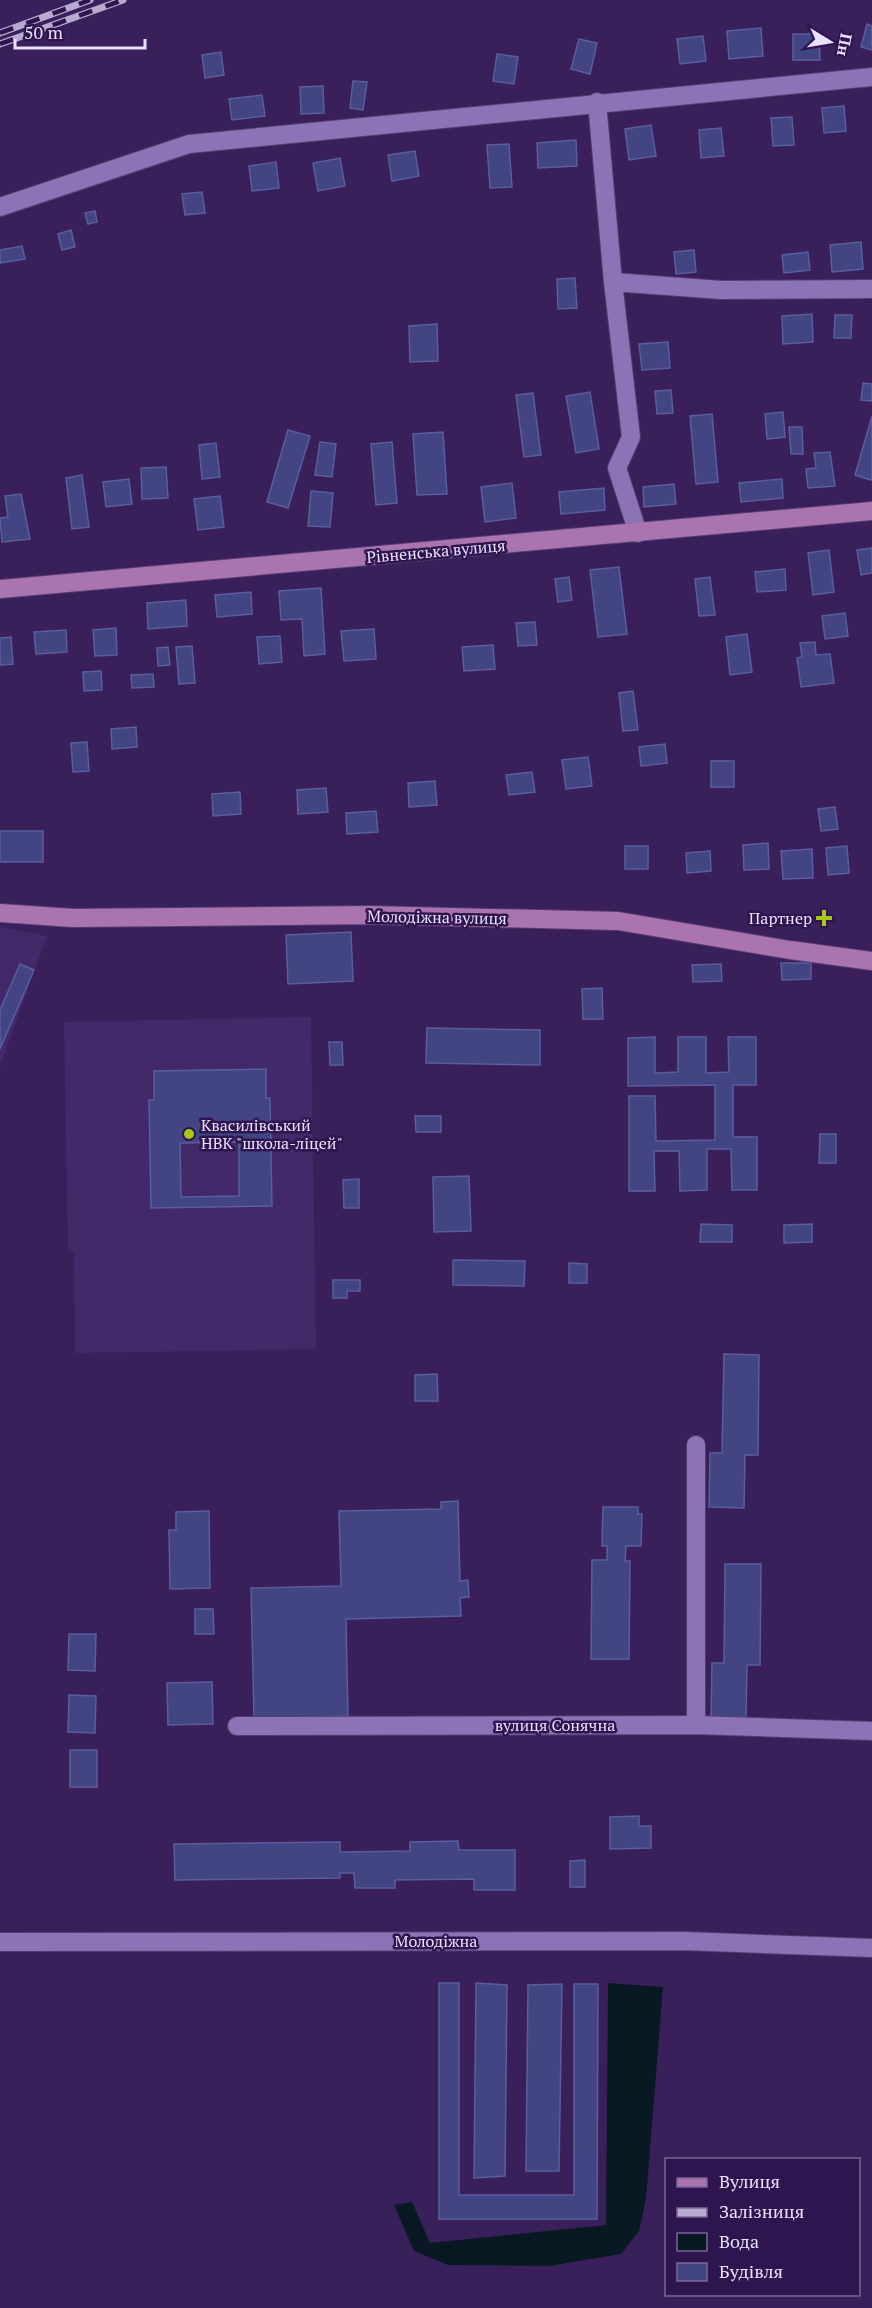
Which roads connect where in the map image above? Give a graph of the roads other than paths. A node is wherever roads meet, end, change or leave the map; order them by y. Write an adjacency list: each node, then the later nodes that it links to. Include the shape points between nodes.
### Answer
1 (872, 77): 2 (street)
2 (597, 102): 3 (street, via 189,144); 4 (street)
3 (0, 207)
4 (613, 282): 5 (street, via 721,290); 7 (street, via 631,437 617,468)
5 (872, 289)
6 (872, 512): 7 (main road, Рівненська вулиця)
7 (638, 533): 8 (main road, Рівненська вулиця)
8 (0, 589)
9 (0, 914): 10 (main road, Молодіжна вулиця, via 73,918 369,915 615,921)
10 (872, 961)
11 (696, 1445): 12 (street)
12 (696, 1725): 13 (street, вулиця Сонячна); 14 (street, вулиця Сонячна)
13 (237, 1726)
14 (872, 1731)
15 (0, 1942): 16 (street, Молодіжна, via 684,1941)
16 (872, 1948)

